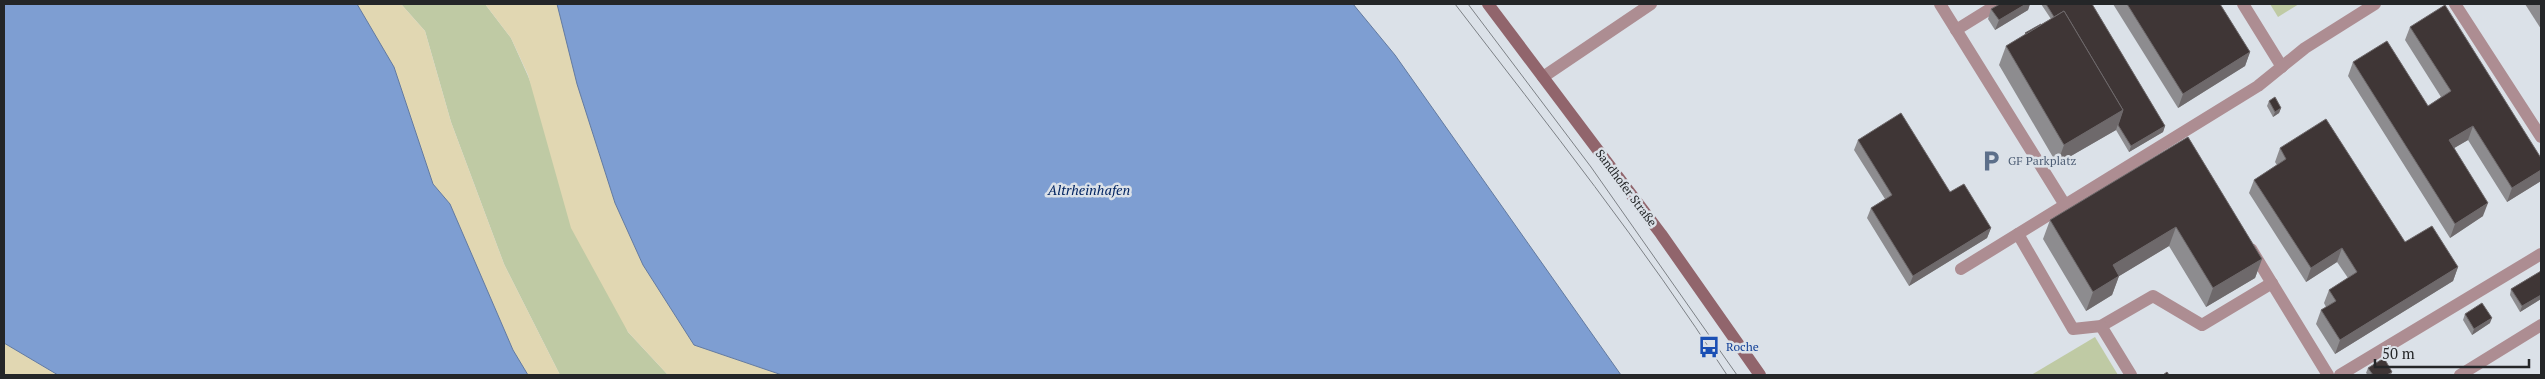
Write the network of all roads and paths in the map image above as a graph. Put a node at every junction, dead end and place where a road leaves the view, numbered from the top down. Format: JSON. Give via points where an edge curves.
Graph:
{"nodes":[{"id":1,"x":1488,"y":4,"type":"edge"},
{"id":2,"x":1652,"y":4,"type":"edge"},
{"id":3,"x":1940,"y":4,"type":"edge"},
{"id":4,"x":1998,"y":4,"type":"edge"},
{"id":5,"x":2243,"y":4,"type":"edge"},
{"id":6,"x":2375,"y":4,"type":"edge"},
{"id":7,"x":2455,"y":4,"type":"edge"},
{"id":8,"x":1956,"y":30,"type":"junction"},
{"id":9,"x":2282,"y":67,"type":"junction"},
{"id":10,"x":1543,"y":77,"type":"junction"},
{"id":11,"x":2541,"y":137,"type":"edge"},
{"id":12,"x":2065,"y":205,"type":"junction"},
{"id":13,"x":2018,"y":234,"type":"junction"},
{"id":14,"x":2247,"y":242,"type":"edge"},
{"id":15,"x":2541,"y":254,"type":"edge"},
{"id":16,"x":1961,"y":269,"type":"dead end"},
{"id":17,"x":2272,"y":283,"type":"junction"},
{"id":18,"x":2541,"y":325,"type":"edge"},
{"id":19,"x":2101,"y":326,"type":"junction"},
{"id":20,"x":1760,"y":375,"type":"edge"},
{"id":21,"x":2131,"y":375,"type":"edge"},
{"id":22,"x":2328,"y":375,"type":"edge"},
{"id":23,"x":2340,"y":375,"type":"edge"},
{"id":24,"x":2460,"y":375,"type":"edge"}],
"edges":[{"from":1,"to":10,"type":"street","name":"Sandhofer Straße"},
{"from":2,"to":10,"type":"lane"},
{"from":3,"to":8,"type":"lane"},
{"from":4,"to":8,"type":"lane"},
{"from":5,"to":9,"type":"lane"},
{"from":6,"to":9,"type":"lane","via":[[2305,48]]},
{"from":7,"to":11,"type":"lane"},
{"from":8,"to":12,"type":"lane"},
{"from":9,"to":12,"type":"lane","via":[[2184,138]]},
{"from":10,"to":20,"type":"street","name":"Sandhofer Straße","via":[[1661,234]]},
{"from":12,"to":13,"type":"lane"},
{"from":13,"to":16,"type":"lane"},
{"from":13,"to":19,"type":"lane","via":[[2073,329]]},
{"from":14,"to":17,"type":"lane"},
{"from":15,"to":23,"type":"lane"},
{"from":17,"to":19,"type":"lane","via":[[2202,325],[2153,296]]},
{"from":17,"to":22,"type":"lane"},
{"from":18,"to":24,"type":"lane"},
{"from":19,"to":21,"type":"lane"}]}
